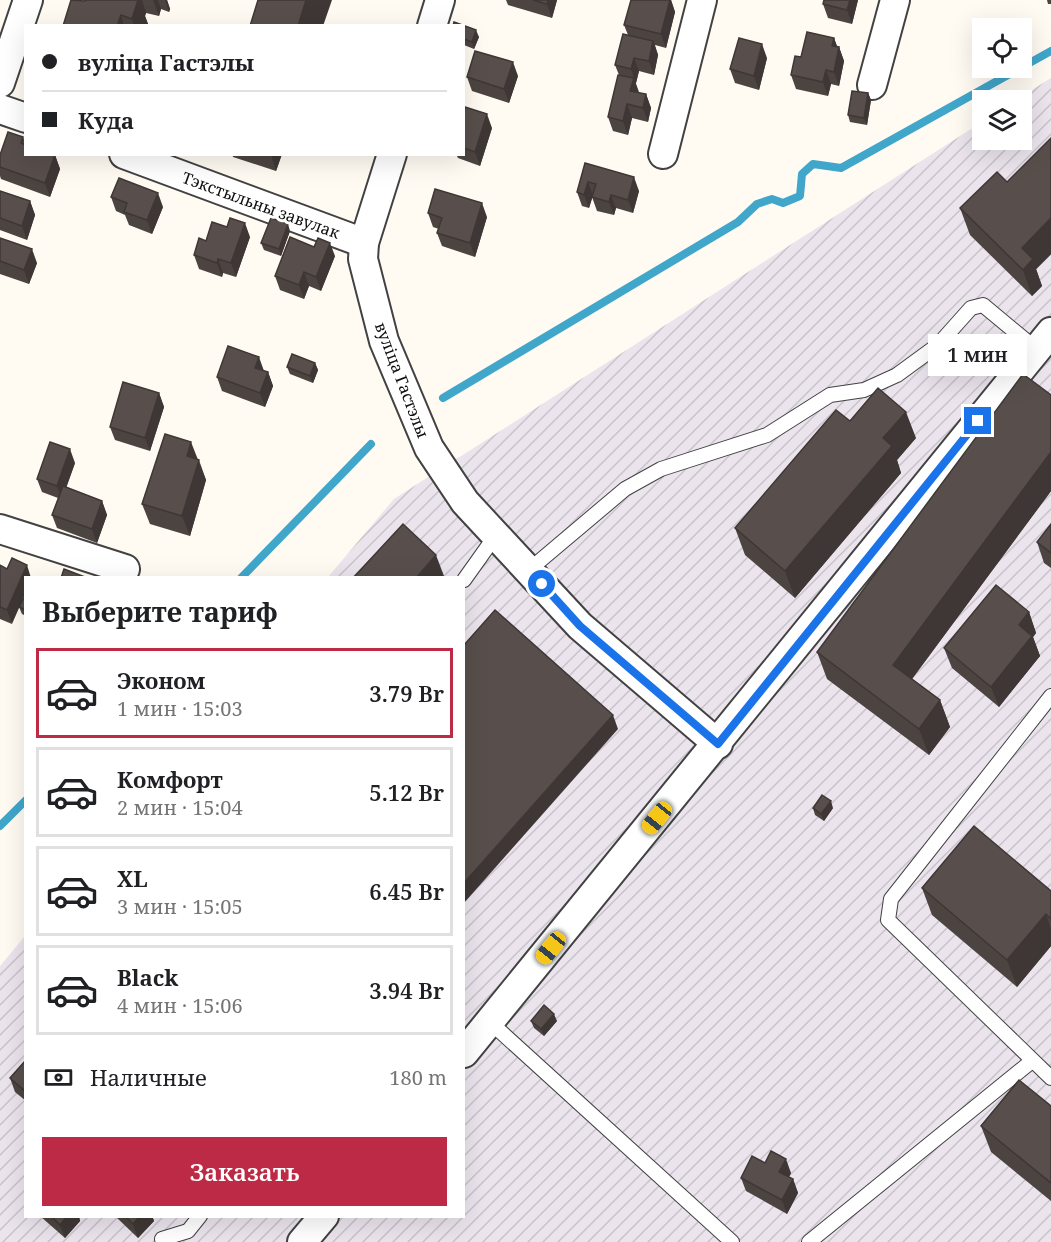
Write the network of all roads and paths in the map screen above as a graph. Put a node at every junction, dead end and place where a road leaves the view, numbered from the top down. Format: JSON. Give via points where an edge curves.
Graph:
{"nodes":[{"id":1,"x":28,"y":0,"type":"edge"},
{"id":2,"x":440,"y":0,"type":"edge"},
{"id":3,"x":702,"y":0,"type":"edge"},
{"id":4,"x":895,"y":0,"type":"edge"},
{"id":5,"x":433,"y":24,"type":"edge"},
{"id":6,"x":0,"y":83,"type":"edge"},
{"id":7,"x":872,"y":85,"type":"dead end"},
{"id":8,"x":0,"y":109,"type":"edge"},
{"id":9,"x":24,"y":117,"type":"edge"},
{"id":10,"x":663,"y":154,"type":"dead end"},
{"id":11,"x":129,"y":156,"type":"edge"},
{"id":12,"x":391,"y":156,"type":"edge"},
{"id":13,"x":364,"y":243,"type":"junction"},
{"id":14,"x":1044,"y":341,"type":"edge"},
{"id":15,"x":0,"y":529,"type":"edge"},
{"id":16,"x":496,"y":535,"type":"junction"},
{"id":17,"x":125,"y":569,"type":"dead end"},
{"id":18,"x":529,"y":570,"type":"junction"},
{"id":19,"x":465,"y":579,"type":"edge"},
{"id":20,"x":1051,"y":696,"type":"edge"},
{"id":21,"x":718,"y":744,"type":"junction"},
{"id":22,"x":490,"y":1022,"type":"junction"},
{"id":23,"x":465,"y":1052,"type":"edge"},
{"id":24,"x":1032,"y":1061,"type":"junction"},
{"id":25,"x":1051,"y":1078,"type":"edge"},
{"id":26,"x":198,"y":1218,"type":"edge"},
{"id":27,"x":322,"y":1218,"type":"edge"},
{"id":28,"x":162,"y":1239,"type":"dead end"},
{"id":29,"x":302,"y":1242,"type":"edge"},
{"id":30,"x":732,"y":1242,"type":"edge"},
{"id":31,"x":809,"y":1242,"type":"edge"}],
"edges":[{"from":1,"to":6,"type":"street"},
{"from":2,"to":5,"type":"street"},
{"from":3,"to":10,"type":"street"},
{"from":4,"to":7,"type":"street"},
{"from":8,"to":9,"type":"street"},
{"from":11,"to":13,"type":"street","name":"Тэкстыльны завулак"},
{"from":12,"to":13,"type":"street","name":"вуліца Гастэлы"},
{"from":13,"to":16,"type":"street","name":"вуліца Гастэлы","via":[[363,259],[384,341],[416,421],[465,502]]},
{"from":14,"to":18,"type":"lane","via":[[983,305],[971,308],[938,345],[897,375],[864,390],[830,395],[767,435],[661,469],[625,489]]},
{"from":14,"to":21,"type":"street"},
{"from":15,"to":17,"type":"street"},
{"from":16,"to":18,"type":"street","name":"вуліца Гастэлы"},
{"from":16,"to":19,"type":"lane"},
{"from":18,"to":21,"type":"street","name":"вуліца Гастэлы","via":[[580,626]]},
{"from":20,"to":24,"type":"lane","via":[[891,900],[888,920]]},
{"from":21,"to":22,"type":"street"},
{"from":22,"to":23,"type":"street"},
{"from":22,"to":30,"type":"lane"},
{"from":24,"to":25,"type":"lane"},
{"from":24,"to":31,"type":"lane"},
{"from":26,"to":28,"type":"lane","via":[[188,1231]]},
{"from":27,"to":29,"type":"street"}]}
